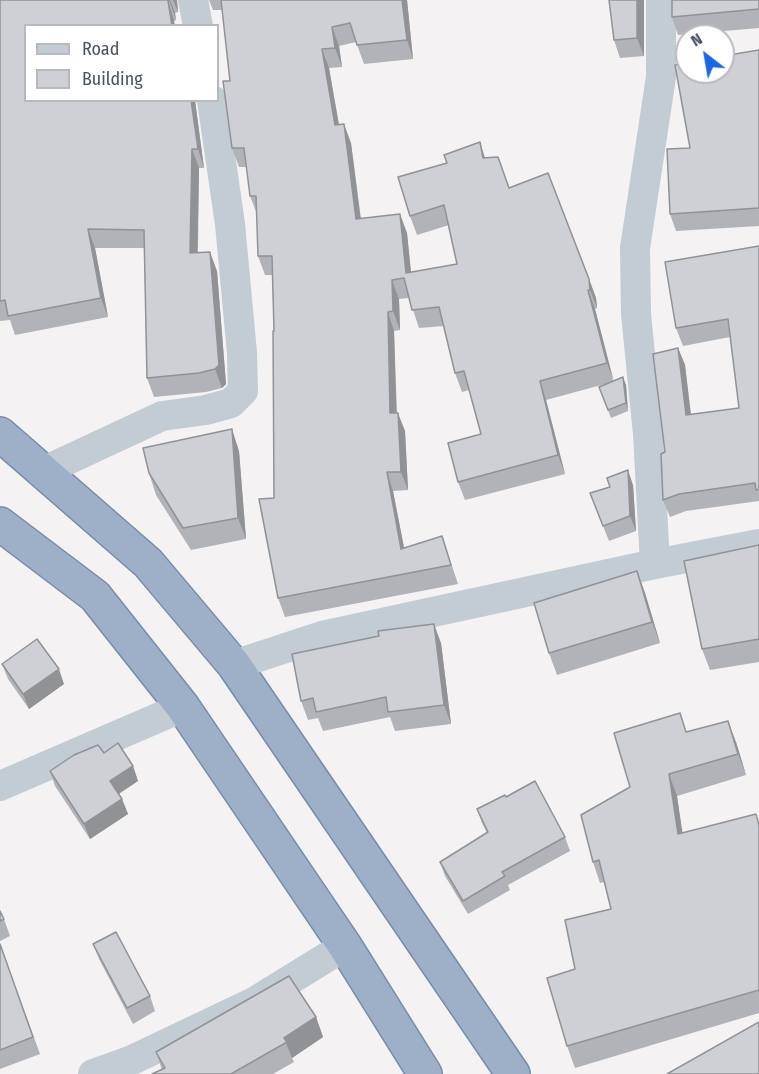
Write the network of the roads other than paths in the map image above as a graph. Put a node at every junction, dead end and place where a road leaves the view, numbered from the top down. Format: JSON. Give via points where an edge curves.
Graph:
{"nodes":[{"id":1,"x":193,"y":0,"type":"edge"},
{"id":2,"x":661,"y":0,"type":"edge"},
{"id":3,"x":198,"y":24,"type":"edge"},
{"id":4,"x":212,"y":102,"type":"edge"},
{"id":5,"x":0,"y":434,"type":"edge"},
{"id":6,"x":44,"y":471,"type":"junction"},
{"id":7,"x":0,"y":524,"type":"edge"},
{"id":8,"x":759,"y":544,"type":"edge"},
{"id":9,"x":655,"y":564,"type":"junction"},
{"id":10,"x":234,"y":665,"type":"junction"},
{"id":11,"x":183,"y":707,"type":"junction"},
{"id":12,"x":0,"y":786,"type":"edge"},
{"id":13,"x":345,"y":946,"type":"junction"},
{"id":14,"x":93,"y":1074,"type":"edge"},
{"id":15,"x":425,"y":1074,"type":"edge"},
{"id":16,"x":513,"y":1074,"type":"edge"}],
"edges":[{"from":1,"to":3,"type":"street"},
{"from":2,"to":9,"type":"street","via":[[661,77],[635,248],[636,314]]},
{"from":4,"to":6,"type":"street","via":[[230,224],[243,391],[231,403],[162,416]]},
{"from":5,"to":6,"type":"highway"},
{"from":6,"to":10,"type":"highway","via":[[148,563]]},
{"from":7,"to":11,"type":"highway","via":[[94,596]]},
{"from":8,"to":9,"type":"street"},
{"from":9,"to":10,"type":"street","via":[[322,636]]},
{"from":10,"to":16,"type":"highway"},
{"from":11,"to":12,"type":"street"},
{"from":11,"to":13,"type":"highway"},
{"from":13,"to":14,"type":"street","via":[[254,1002]]},
{"from":13,"to":15,"type":"highway"}]}
